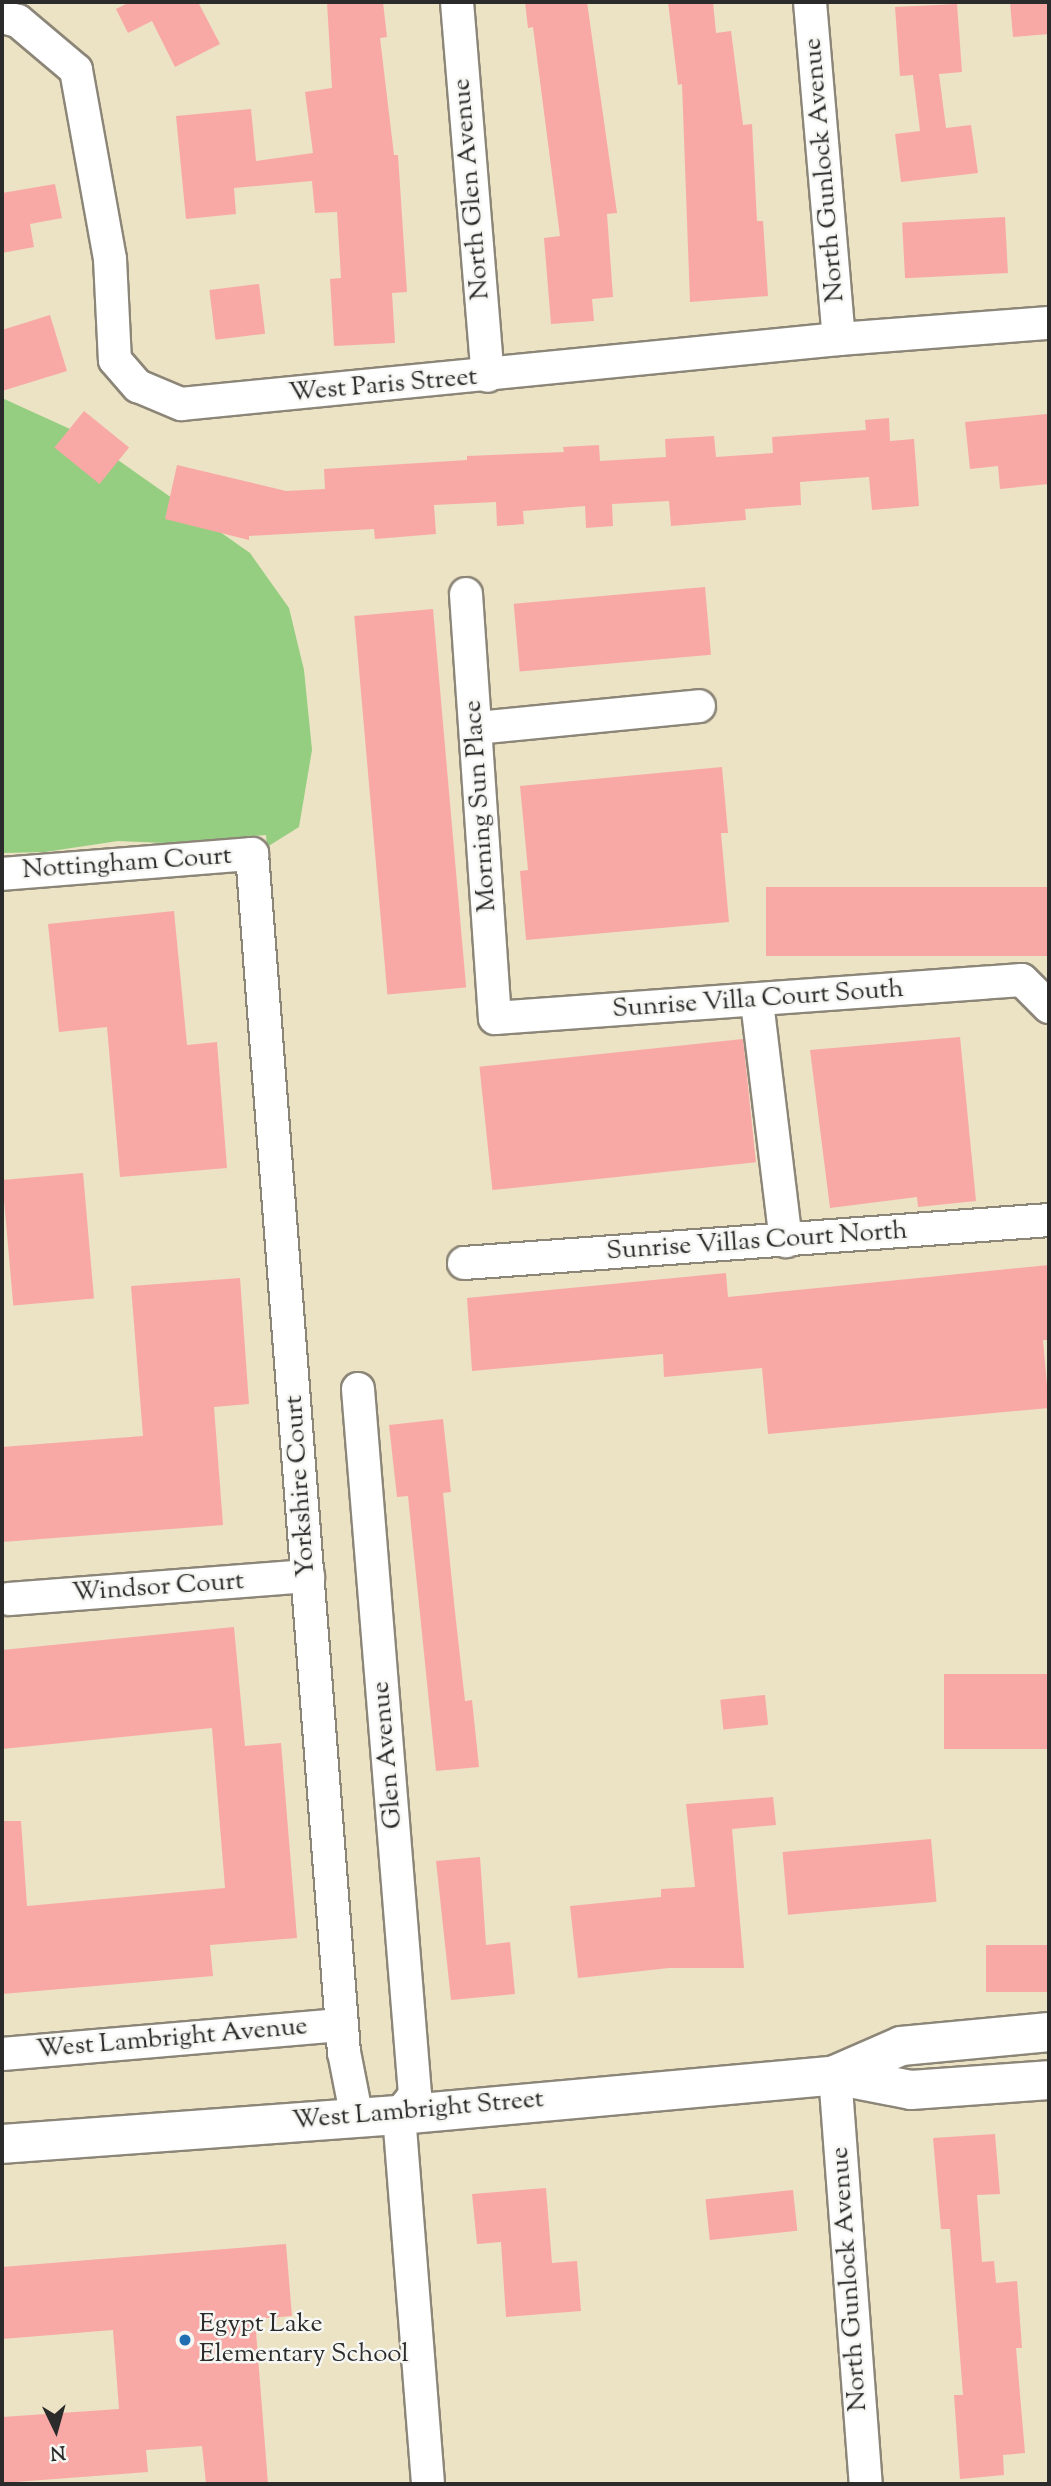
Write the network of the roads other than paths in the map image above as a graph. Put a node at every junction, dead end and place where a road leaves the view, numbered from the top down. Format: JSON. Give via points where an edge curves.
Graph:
{"nodes":[{"id":1,"x":457,"y":2,"type":"edge"},
{"id":2,"x":810,"y":2,"type":"edge"},
{"id":3,"x":2,"y":17,"type":"edge"},
{"id":4,"x":1049,"y":323,"type":"edge"},
{"id":5,"x":839,"y":339,"type":"junction"},
{"id":6,"x":488,"y":376,"type":"junction"},
{"id":7,"x":466,"y":594,"type":"dead end"},
{"id":8,"x":699,"y":706,"type":"dead end"},
{"id":9,"x":476,"y":729,"type":"junction"},
{"id":10,"x":252,"y":854,"type":"joint"},
{"id":11,"x":2,"y":874,"type":"edge"},
{"id":12,"x":757,"y":1002,"type":"junction"},
{"id":13,"x":1049,"y":1007,"type":"edge"},
{"id":14,"x":495,"y":1018,"type":"joint"},
{"id":15,"x":1049,"y":1220,"type":"edge"},
{"id":16,"x":786,"y":1241,"type":"junction"},
{"id":17,"x":464,"y":1263,"type":"dead end"},
{"id":18,"x":358,"y":1389,"type":"dead end"},
{"id":19,"x":308,"y":1576,"type":"junction"},
{"id":20,"x":9,"y":1599,"type":"dead end"},
{"id":21,"x":342,"y":2025,"type":"junction"},
{"id":22,"x":1049,"y":2032,"type":"edge"},
{"id":23,"x":2,"y":2054,"type":"edge"},
{"id":24,"x":835,"y":2075,"type":"junction"},
{"id":25,"x":1049,"y":2080,"type":"edge"},
{"id":26,"x":399,"y":2115,"type":"junction"},
{"id":27,"x":357,"y":2118,"type":"junction"},
{"id":28,"x":2,"y":2144,"type":"edge"},
{"id":29,"x":428,"y":2484,"type":"edge"},
{"id":30,"x":866,"y":2484,"type":"edge"}],
"edges":[{"from":1,"to":6,"type":"street","name":"North Glen Avenue"},
{"from":2,"to":5,"type":"street","name":"North Gunlock Avenue"},
{"from":3,"to":6,"type":"street","name":"West Paris Street","via":[[18,21],[76,70],[110,259],[115,360],[138,386],[181,404]]},
{"from":4,"to":5,"type":"street","name":"West Paris Street"},
{"from":5,"to":6,"type":"street","name":"West Paris Street"},
{"from":7,"to":9,"type":"street","name":"Morning Sun Place"},
{"from":8,"to":9,"type":"street"},
{"from":9,"to":14,"type":"street","name":"Morning Sun Place"},
{"from":10,"to":11,"type":"street","name":"Nottingham Court"},
{"from":10,"to":19,"type":"street","name":"Yorkshire Court"},
{"from":12,"to":13,"type":"street","name":"Sunrise Villa Court South","via":[[1022,979]]},
{"from":12,"to":14,"type":"street","name":"Sunrise Villa Court South"},
{"from":12,"to":16,"type":"street"},
{"from":15,"to":16,"type":"street","name":"Sunrise Villas Court North"},
{"from":16,"to":17,"type":"street","name":"Sunrise Villas Court North"},
{"from":18,"to":26,"type":"street","name":"Glen Avenue","via":[[415,2095]]},
{"from":19,"to":20,"type":"street","name":"Windsor Court"},
{"from":19,"to":21,"type":"street","name":"Yorkshire Court"},
{"from":21,"to":23,"type":"street","name":"West Lambright Avenue"},
{"from":21,"to":27,"type":"street","name":"Yorkshire Court"},
{"from":22,"to":24,"type":"main road","name":"West Lambright Street","via":[[901,2046]]},
{"from":24,"to":25,"type":"main road","name":"West Lambright Street","via":[[911,2090]]},
{"from":24,"to":26,"type":"main road","name":"West Lambright Street"},
{"from":24,"to":30,"type":"street","name":"North Gunlock Avenue"},
{"from":26,"to":27,"type":"main road","name":"West Lambright Street"},
{"from":26,"to":29,"type":"street"},
{"from":27,"to":28,"type":"main road","name":"West Lambright Street"}]}
